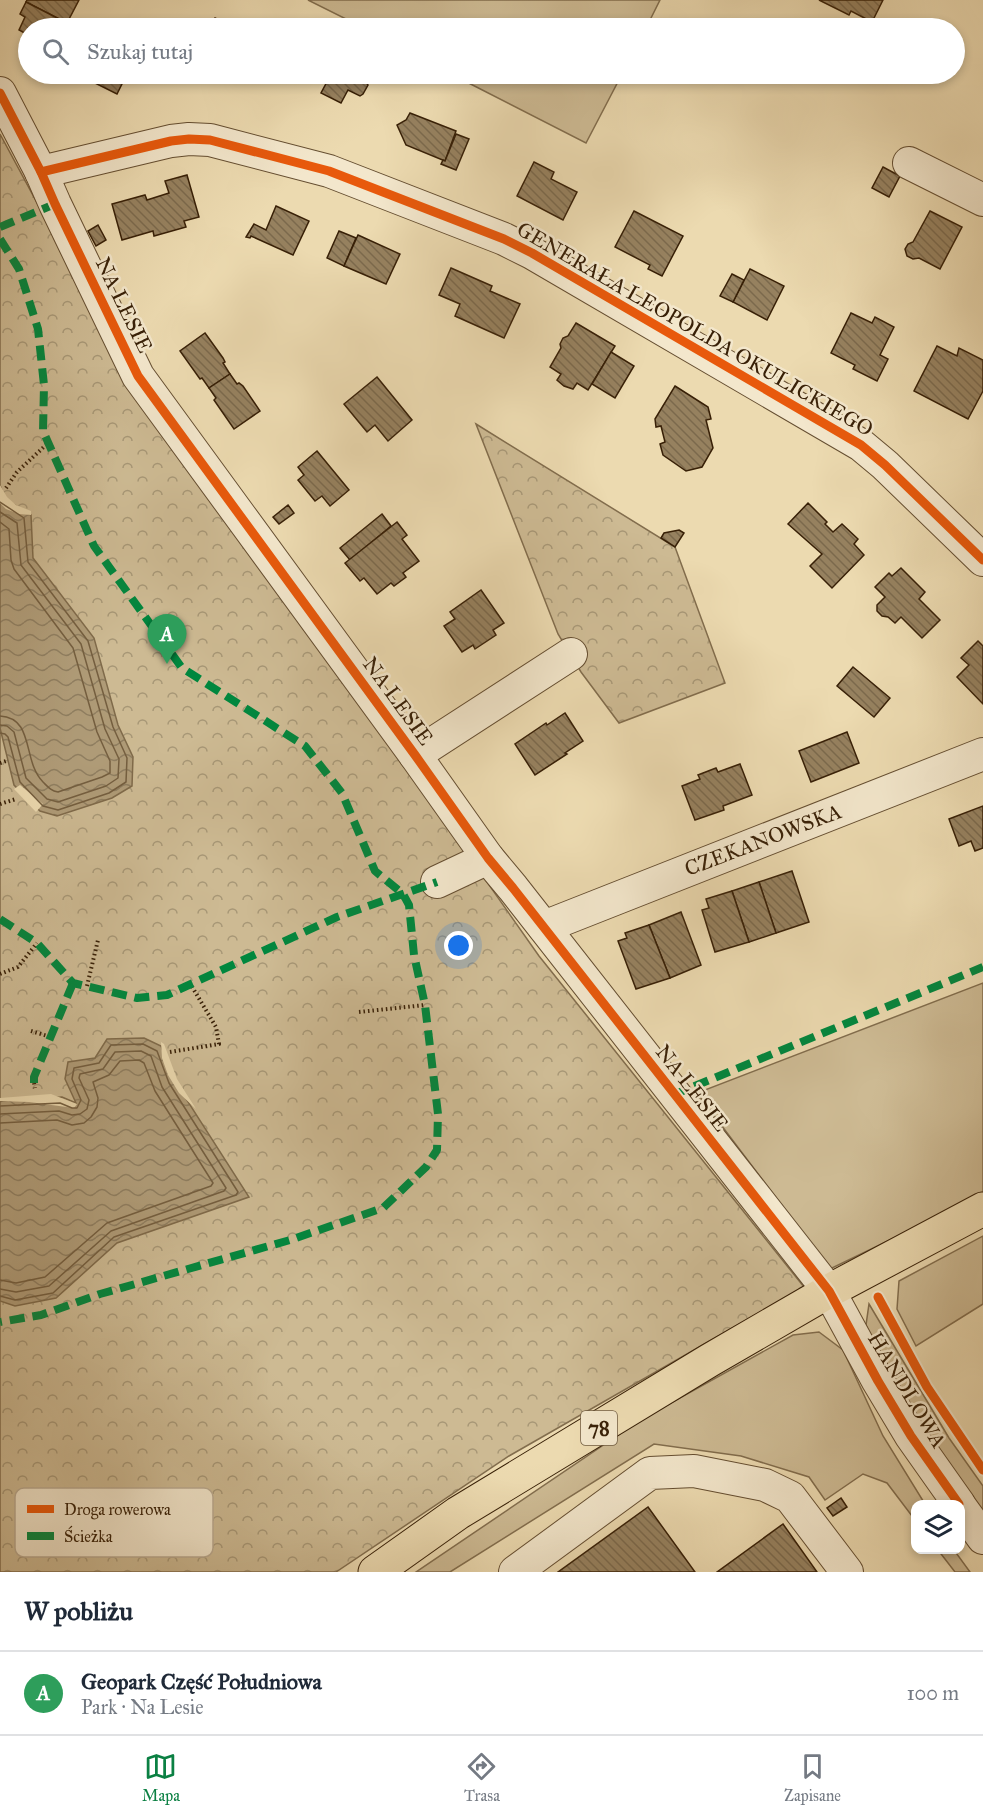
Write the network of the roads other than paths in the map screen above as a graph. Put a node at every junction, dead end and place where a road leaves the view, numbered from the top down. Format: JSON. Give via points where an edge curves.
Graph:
{"nodes":[{"id":1,"x":0,"y":93,"type":"edge"},
{"id":2,"x":909,"y":163,"type":"dead end"},
{"id":3,"x":41,"y":172,"type":"junction"},
{"id":4,"x":983,"y":200,"type":"edge"},
{"id":5,"x":983,"y":560,"type":"edge"},
{"id":6,"x":571,"y":654,"type":"dead end"},
{"id":7,"x":983,"y":754,"type":"edge"},
{"id":8,"x":415,"y":755,"type":"junction"},
{"id":9,"x":488,"y":858,"type":"junction"},
{"id":10,"x":437,"y":882,"type":"dead end"},
{"id":11,"x":544,"y":927,"type":"junction"},
{"id":12,"x":983,"y":1209,"type":"edge"},
{"id":13,"x":829,"y":1291,"type":"junction"},
{"id":14,"x":956,"y":1500,"type":"edge"},
{"id":15,"x":965,"y":1512,"type":"edge"},
{"id":16,"x":983,"y":1538,"type":"edge"},
{"id":17,"x":375,"y":1572,"type":"edge"},
{"id":18,"x":515,"y":1572,"type":"edge"},
{"id":19,"x":847,"y":1572,"type":"edge"}],
"edges":[{"from":1,"to":3,"type":"street","name":"NA LESIE"},
{"from":2,"to":4,"type":"street"},
{"from":3,"to":5,"type":"street","name":"GENERAŁA LEOPOLDA OKULICKIEGO","via":[[171,141],[210,140],[329,171],[504,239],[861,444]]},
{"from":3,"to":8,"type":"street","name":"NA LESIE","via":[[138,376]]},
{"from":6,"to":8,"type":"street","name":"NA LESIE"},
{"from":7,"to":11,"type":"street","name":"CZEKANOWSKA"},
{"from":8,"to":9,"type":"street","name":"NA LESIE"},
{"from":9,"to":10,"type":"street"},
{"from":9,"to":11,"type":"street","name":"NA LESIE"},
{"from":11,"to":13,"type":"street","name":"NA LESIE"},
{"from":12,"to":13,"type":"main road","number":"78"},
{"from":13,"to":14,"type":"street","name":"HANDLOWA","via":[[911,1436]]},
{"from":13,"to":17,"type":"main road","number":"78","via":[[458,1513]]},
{"from":15,"to":16,"type":"street","name":"HANDLOWA"},
{"from":18,"to":19,"type":"street","via":[[650,1473],[694,1471],[765,1485],[790,1497]]}]}
